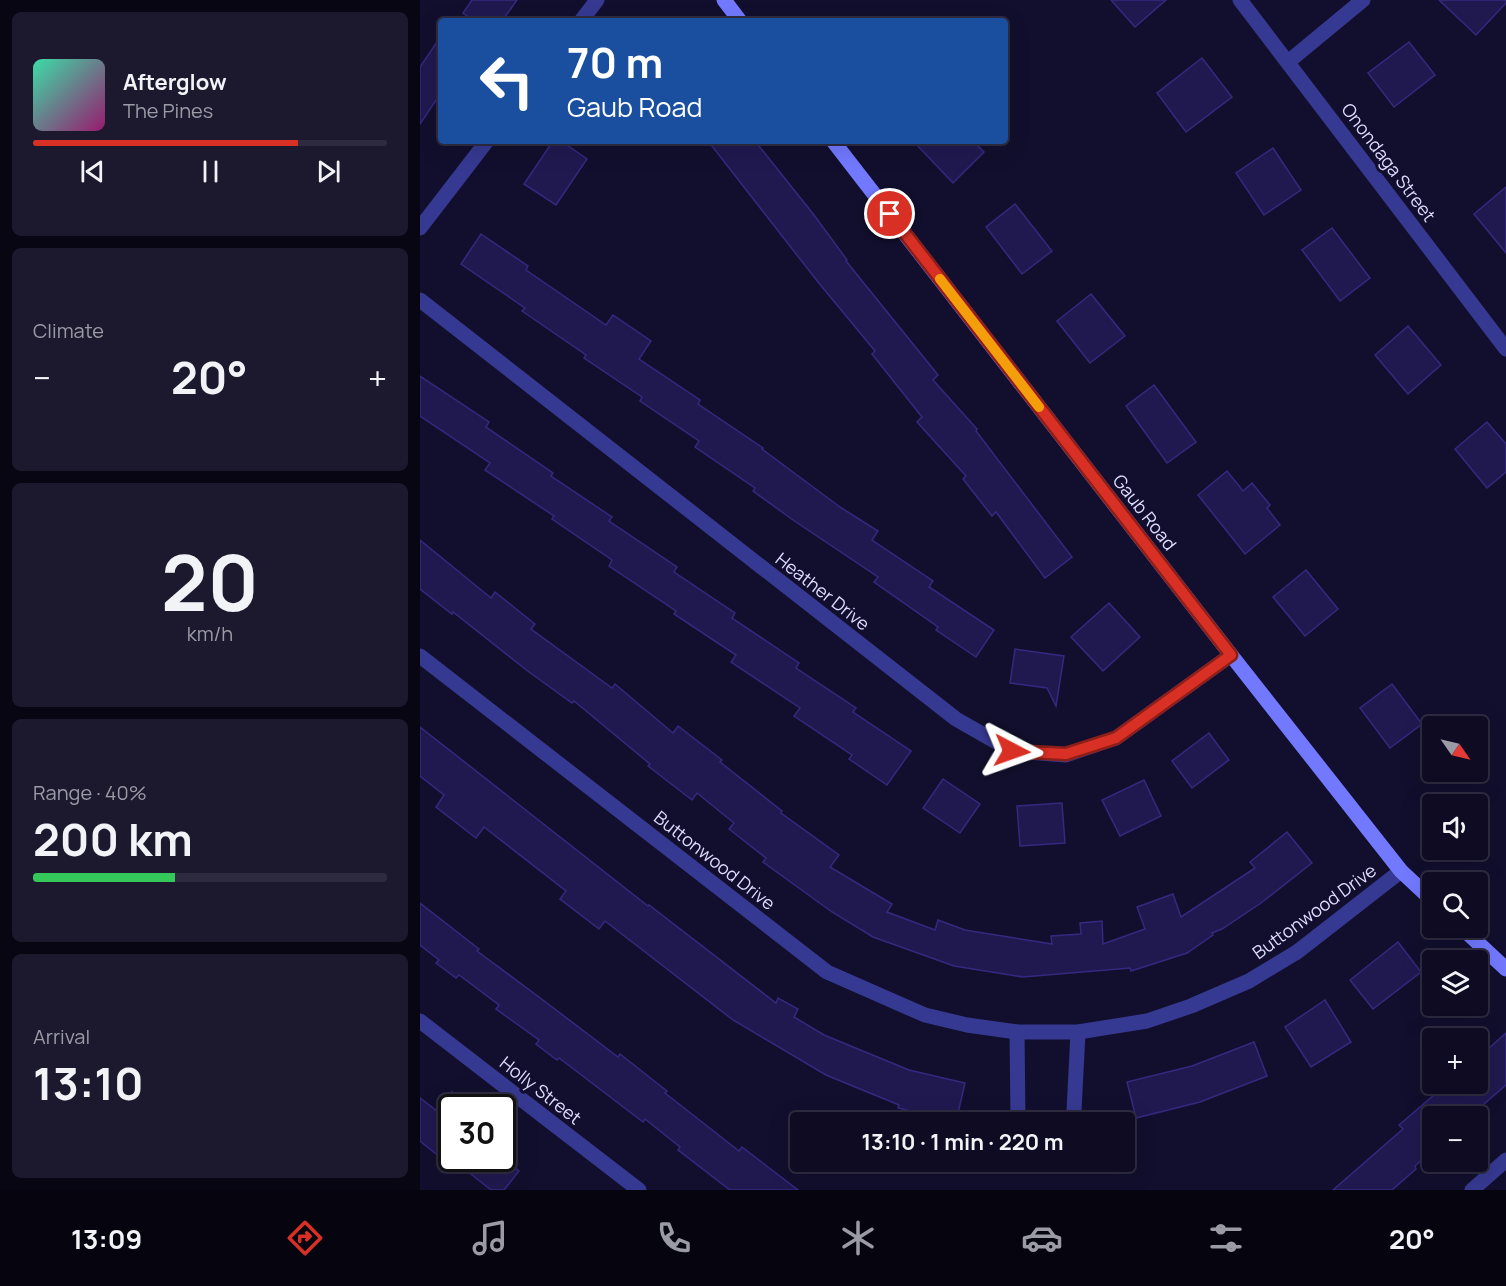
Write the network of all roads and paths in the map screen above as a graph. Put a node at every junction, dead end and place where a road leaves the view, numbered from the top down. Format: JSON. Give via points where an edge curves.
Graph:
{"nodes":[{"id":1,"x":597,"y":0,"type":"edge"},
{"id":2,"x":724,"y":0,"type":"edge"},
{"id":3,"x":1240,"y":0,"type":"edge"},
{"id":4,"x":1363,"y":0,"type":"edge"},
{"id":5,"x":583,"y":18,"type":"edge"},
{"id":6,"x":738,"y":18,"type":"edge"},
{"id":7,"x":1288,"y":62,"type":"junction"},
{"id":8,"x":485,"y":144,"type":"edge"},
{"id":9,"x":835,"y":144,"type":"edge"},
{"id":10,"x":420,"y":228,"type":"edge"},
{"id":11,"x":420,"y":300,"type":"edge"},
{"id":12,"x":1506,"y":349,"type":"edge"},
{"id":13,"x":1231,"y":655,"type":"junction"},
{"id":14,"x":420,"y":656,"type":"edge"},
{"id":15,"x":1401,"y":871,"type":"junction"},
{"id":16,"x":1422,"y":891,"type":"edge"},
{"id":17,"x":1473,"y":938,"type":"edge"},
{"id":18,"x":1506,"y":969,"type":"edge"},
{"id":19,"x":420,"y":1021,"type":"edge"},
{"id":20,"x":1017,"y":1032,"type":"junction"},
{"id":21,"x":1078,"y":1032,"type":"junction"},
{"id":22,"x":1018,"y":1112,"type":"edge"},
{"id":23,"x":1074,"y":1112,"type":"edge"},
{"id":24,"x":1506,"y":1160,"type":"edge"},
{"id":25,"x":639,"y":1190,"type":"edge"},
{"id":26,"x":1472,"y":1190,"type":"edge"}],
"edges":[{"from":1,"to":5,"type":"street"},
{"from":2,"to":6,"type":"street"},
{"from":3,"to":7,"type":"street","name":"Onondaga Street"},
{"from":4,"to":7,"type":"street"},
{"from":7,"to":12,"type":"street","name":"Onondaga Street"},
{"from":8,"to":10,"type":"street"},
{"from":9,"to":13,"type":"street","name":"Gaub Road"},
{"from":11,"to":13,"type":"street","name":"Heather Drive","via":[[956,719],[1012,751],[1066,754],[1116,738]]},
{"from":13,"to":15,"type":"street","name":"Gaub Road"},
{"from":14,"to":20,"type":"street","name":"Buttonwood Drive","via":[[827,972],[925,1015]]},
{"from":15,"to":16,"type":"street","name":"Gaub Road"},
{"from":15,"to":21,"type":"street","name":"Buttonwood Drive","via":[[1297,952],[1249,981],[1146,1021]]},
{"from":17,"to":18,"type":"street"},
{"from":19,"to":25,"type":"street","name":"Holly Street"},
{"from":20,"to":21,"type":"street","name":"Buttonwood Drive"},
{"from":20,"to":22,"type":"street"},
{"from":21,"to":23,"type":"street"},
{"from":24,"to":26,"type":"street"}]}
